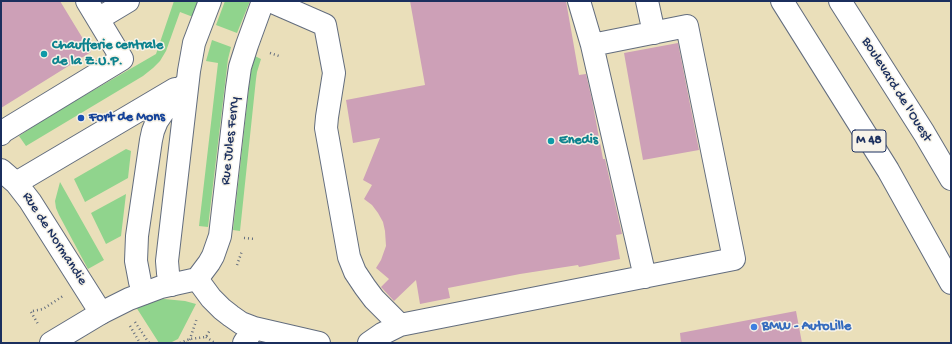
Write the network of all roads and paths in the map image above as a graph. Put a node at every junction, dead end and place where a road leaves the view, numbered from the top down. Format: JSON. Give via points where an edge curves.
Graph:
{"nodes":[{"id":1,"x":87,"y":1,"type":"edge"},
{"id":2,"x":128,"y":1,"type":"edge"},
{"id":3,"x":210,"y":1,"type":"edge"},
{"id":4,"x":263,"y":1,"type":"edge"},
{"id":5,"x":270,"y":1,"type":"edge"},
{"id":6,"x":579,"y":1,"type":"edge"},
{"id":7,"x":648,"y":1,"type":"edge"},
{"id":8,"x":782,"y":1,"type":"edge"},
{"id":9,"x":839,"y":1,"type":"edge"},
{"id":10,"x":98,"y":19,"type":"junction"},
{"id":11,"x":654,"y":33,"type":"junction"},
{"id":12,"x":592,"y":45,"type":"junction"},
{"id":13,"x":187,"y":82,"type":"junction"},
{"id":14,"x":1,"y":134,"type":"edge"},
{"id":15,"x":8,"y":176,"type":"edge"},
{"id":16,"x":951,"y":179,"type":"edge"},
{"id":17,"x":645,"y":277,"type":"junction"},
{"id":18,"x":197,"y":279,"type":"junction"},
{"id":19,"x":951,"y":283,"type":"edge"},
{"id":20,"x":171,"y":285,"type":"junction"},
{"id":21,"x":144,"y":293,"type":"junction"},
{"id":22,"x":102,"y":313,"type":"junction"},
{"id":23,"x":133,"y":318,"type":"dead end"},
{"id":24,"x":400,"y":325,"type":"junction"},
{"id":25,"x":249,"y":336,"type":"edge"},
{"id":26,"x":206,"y":337,"type":"dead end"},
{"id":27,"x":51,"y":343,"type":"edge"},
{"id":28,"x":149,"y":343,"type":"edge"},
{"id":29,"x":180,"y":343,"type":"edge"},
{"id":30,"x":187,"y":343,"type":"edge"},
{"id":31,"x":215,"y":343,"type":"edge"},
{"id":32,"x":320,"y":343,"type":"edge"},
{"id":33,"x":369,"y":343,"type":"edge"}],
"edges":[{"from":1,"to":10,"type":"main road"},
{"from":2,"to":10,"type":"main road"},
{"from":3,"to":13,"type":"main road","via":[[194,43]]},
{"from":4,"to":18,"type":"main road","name":"Rue Jules Ferry","via":[[240,67],[220,236],[213,256]]},
{"from":5,"to":24,"type":"main road","via":[[325,24],[334,73],[326,128],[349,258],[355,272],[374,299]]},
{"from":6,"to":12,"type":"main road"},
{"from":7,"to":11,"type":"main road"},
{"from":8,"to":19,"type":"main road","number":"M 48","via":[[888,170]]},
{"from":9,"to":16,"type":"main road","name":"Boulevard de l'Ouest"},
{"from":10,"to":14,"type":"main road","via":[[122,59]]},
{"from":11,"to":12,"type":"main road"},
{"from":11,"to":17,"type":"main road","via":[[687,26],[734,260]]},
{"from":12,"to":17,"type":"main road"},
{"from":13,"to":15,"type":"main road"},
{"from":13,"to":20,"type":"main road","via":[[167,261]]},
{"from":13,"to":21,"type":"main road","via":[[157,121],[151,140],[137,236],[136,261]]},
{"from":15,"to":22,"type":"main road","name":"Rue de Normandie","via":[[30,201]]},
{"from":17,"to":24,"type":"main road"},
{"from":18,"to":20,"type":"main road"},
{"from":18,"to":25,"type":"main road","via":[[211,298],[241,323]]},
{"from":20,"to":21,"type":"main road"},
{"from":21,"to":22,"type":"main road"},
{"from":22,"to":27,"type":"main road"},
{"from":23,"to":28,"type":"path"},
{"from":24,"to":33,"type":"main road"},
{"from":25,"to":32,"type":"main road"},
{"from":26,"to":31,"type":"path"},
{"from":29,"to":30,"type":"path","via":[[190,339]]}]}
